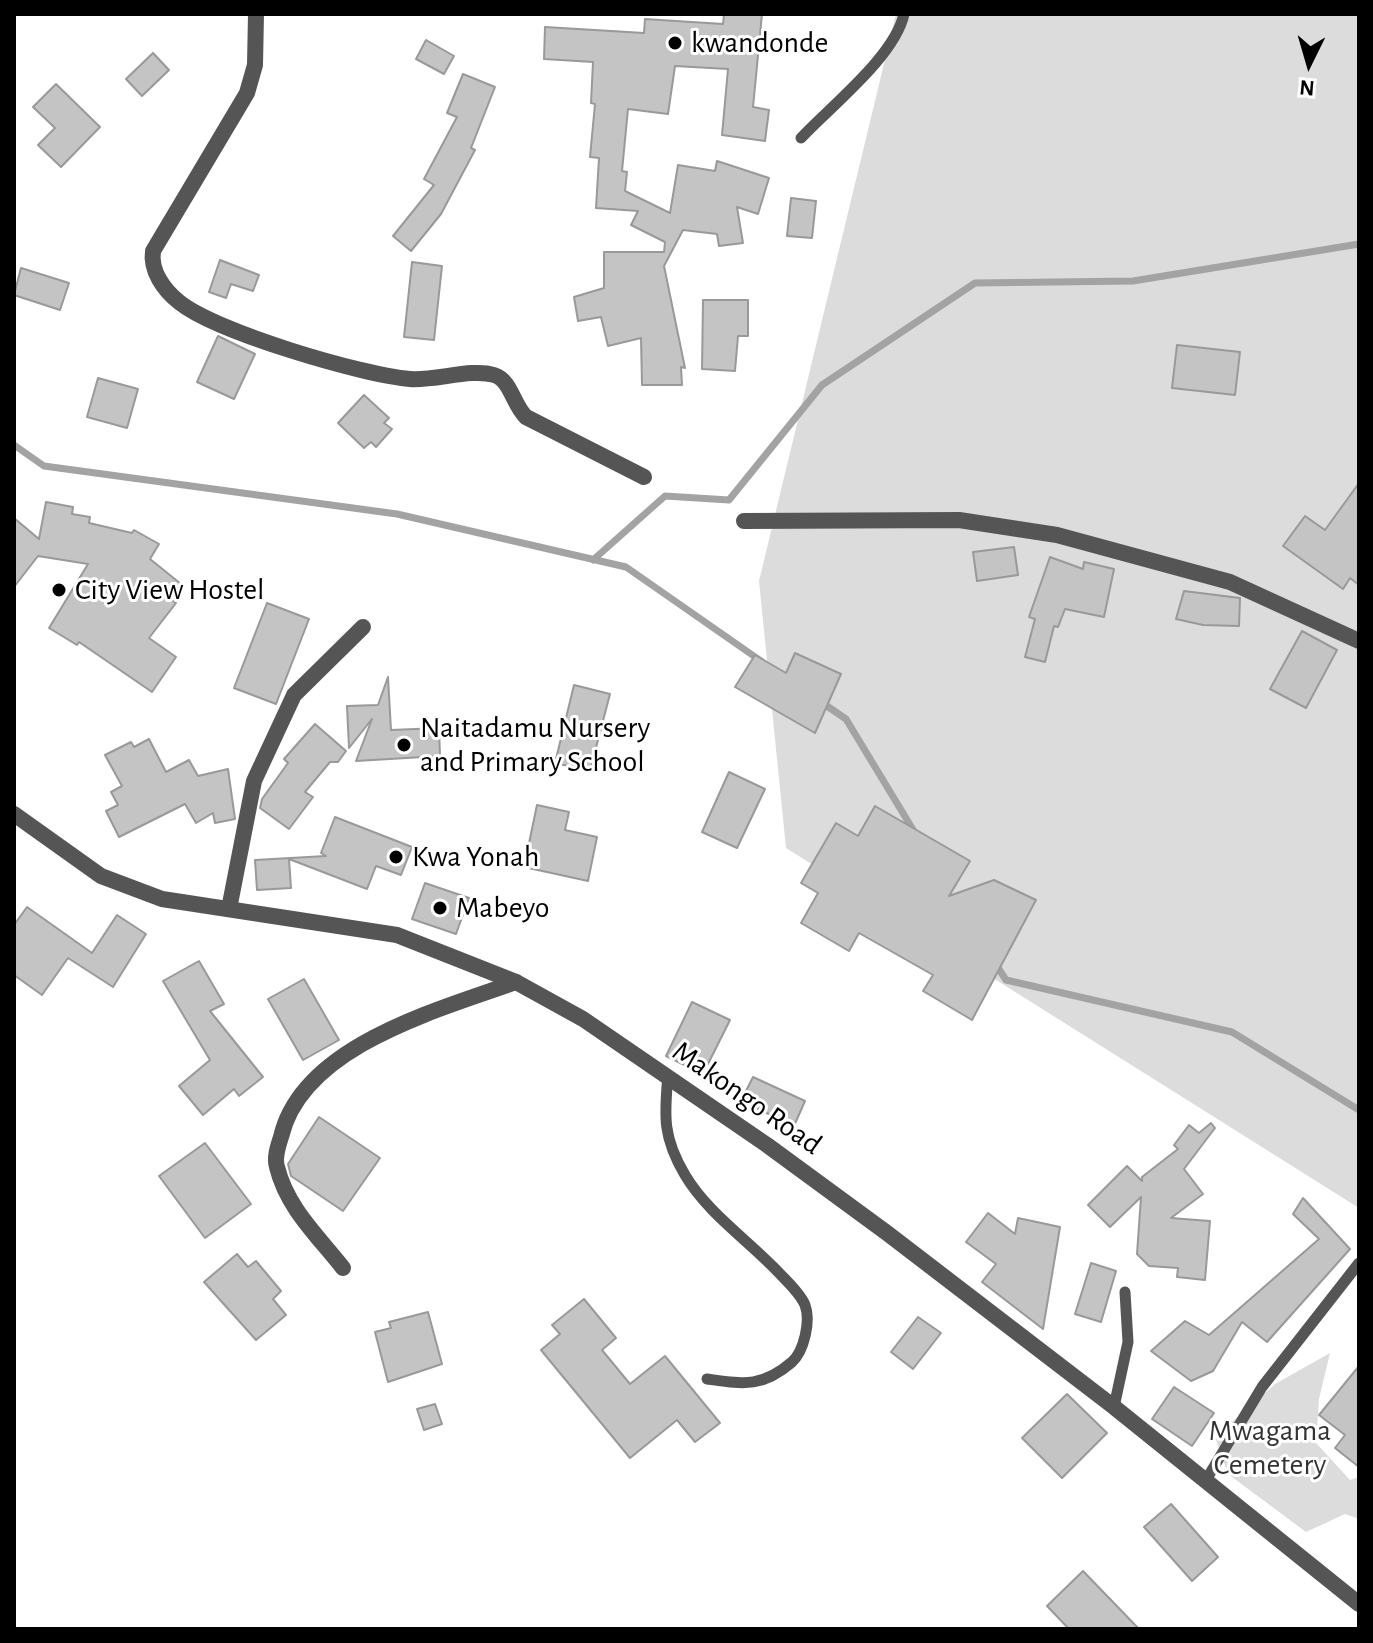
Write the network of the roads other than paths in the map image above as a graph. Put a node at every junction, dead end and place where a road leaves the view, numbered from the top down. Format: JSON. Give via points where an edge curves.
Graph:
{"nodes":[{"id":1,"x":256,"y":14,"type":"edge"},
{"id":2,"x":904,"y":14,"type":"edge"},
{"id":3,"x":801,"y":138,"type":"dead end"},
{"id":4,"x":644,"y":477,"type":"dead end"},
{"id":5,"x":744,"y":521,"type":"dead end"},
{"id":6,"x":363,"y":627,"type":"dead end"},
{"id":7,"x":1359,"y":641,"type":"edge"},
{"id":8,"x":14,"y":814,"type":"edge"},
{"id":9,"x":229,"y":909,"type":"junction"},
{"id":10,"x":516,"y":982,"type":"junction"},
{"id":11,"x":668,"y":1075,"type":"junction"},
{"id":12,"x":1359,"y":1263,"type":"edge"},
{"id":13,"x":343,"y":1268,"type":"dead end"},
{"id":14,"x":1125,"y":1292,"type":"dead end"},
{"id":15,"x":707,"y":1379,"type":"dead end"},
{"id":16,"x":1114,"y":1407,"type":"junction"},
{"id":17,"x":1206,"y":1480,"type":"junction"},
{"id":18,"x":1359,"y":1604,"type":"edge"}],
"edges":[{"from":1,"to":4,"type":"street","via":[[255,65],[247,93],[153,251],[151,263],[165,289],[214,321],[371,372],[409,379],[499,376],[526,417]]},
{"from":2,"to":3,"type":"lane","via":[[878,60]]},
{"from":5,"to":7,"type":"street","via":[[959,520],[1057,535],[1230,582]]},
{"from":6,"to":9,"type":"street","via":[[294,695],[254,781]]},
{"from":8,"to":9,"type":"street","name":"Makongo Road","via":[[101,876],[162,899]]},
{"from":9,"to":10,"type":"street","name":"Makongo Road","via":[[397,935]]},
{"from":10,"to":11,"type":"street","name":"Makongo Road"},
{"from":10,"to":13,"type":"street","via":[[409,1022],[343,1056],[318,1073],[285,1119],[275,1162],[282,1185],[295,1211]]},
{"from":11,"to":15,"type":"lane","via":[[664,1125],[686,1178],[805,1304],[803,1342],[796,1359],[752,1385]]},
{"from":11,"to":16,"type":"street","name":"Makongo Road","via":[[887,1233]]},
{"from":12,"to":17,"type":"lane","via":[[1262,1387]]},
{"from":14,"to":16,"type":"lane","via":[[1128,1342]]},
{"from":16,"to":17,"type":"street","name":"Makongo Road"},
{"from":17,"to":18,"type":"street","name":"Makongo Road"}]}
